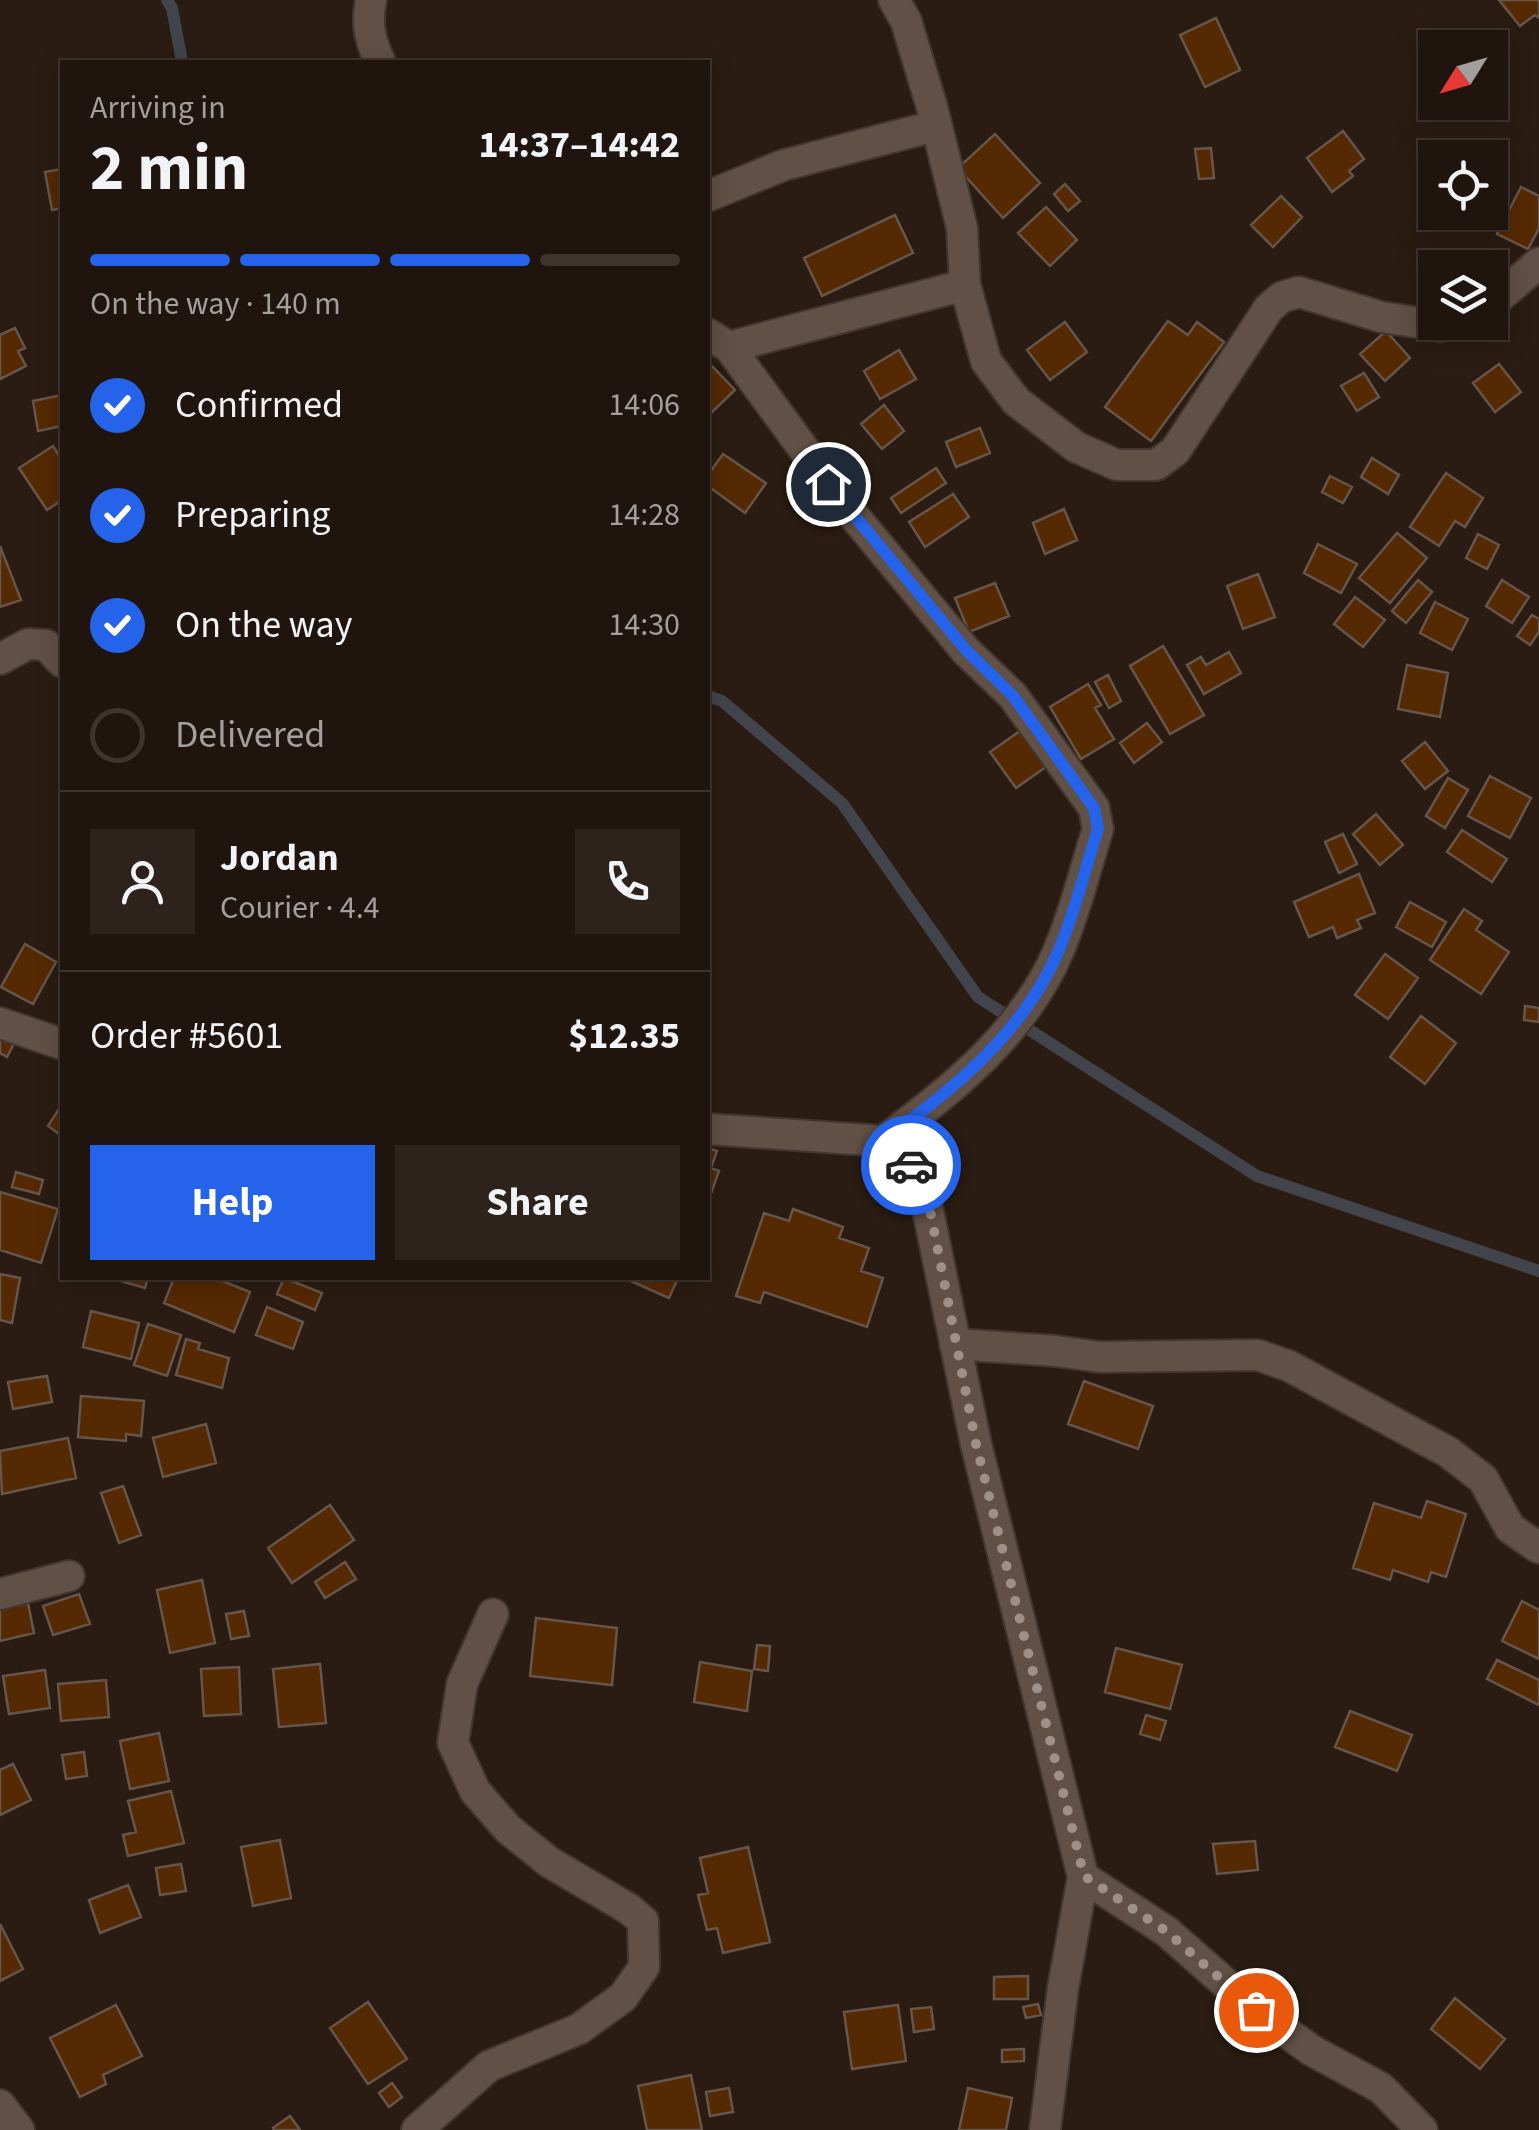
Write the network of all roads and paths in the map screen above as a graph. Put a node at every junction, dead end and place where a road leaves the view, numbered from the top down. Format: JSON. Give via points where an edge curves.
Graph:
{"nodes":[{"id":1,"x":371,"y":0,"type":"edge"},
{"id":2,"x":894,"y":0,"type":"edge"},
{"id":3,"x":379,"y":60,"type":"edge"},
{"id":4,"x":935,"y":126,"type":"junction"},
{"id":5,"x":710,"y":195,"type":"edge"},
{"id":6,"x":1539,"y":263,"type":"edge"},
{"id":7,"x":966,"y":285,"type":"junction"},
{"id":8,"x":1508,"y":290,"type":"edge"},
{"id":9,"x":1418,"y":323,"type":"edge"},
{"id":10,"x":718,"y":340,"type":"edge"},
{"id":11,"x":0,"y":658,"type":"edge"},
{"id":12,"x":60,"y":660,"type":"edge"},
{"id":13,"x":0,"y":1023,"type":"edge"},
{"id":14,"x":60,"y":1043,"type":"edge"},
{"id":15,"x":710,"y":1130,"type":"edge"},
{"id":16,"x":883,"y":1140,"type":"junction"},
{"id":17,"x":955,"y":1344,"type":"junction"},
{"id":18,"x":1539,"y":1548,"type":"edge"},
{"id":19,"x":68,"y":1576,"type":"dead end"},
{"id":20,"x":0,"y":1594,"type":"edge"},
{"id":21,"x":493,"y":1614,"type":"dead end"},
{"id":22,"x":1084,"y":1876,"type":"junction"},
{"id":23,"x":0,"y":2105,"type":"edge"},
{"id":24,"x":18,"y":2130,"type":"edge"},
{"id":25,"x":417,"y":2130,"type":"edge"},
{"id":26,"x":1045,"y":2130,"type":"edge"},
{"id":27,"x":1422,"y":2130,"type":"edge"}],
"edges":[{"from":1,"to":3,"type":"street","via":[[367,20]]},
{"from":2,"to":4,"type":"street"},
{"from":4,"to":5,"type":"street","via":[[784,165]]},
{"from":4,"to":7,"type":"street","via":[[962,228]]},
{"from":6,"to":8,"type":"street"},
{"from":7,"to":9,"type":"street","via":[[986,362],[1016,400],[1076,447],[1116,465],[1156,465],[1176,451],[1282,297],[1299,292]]},
{"from":7,"to":10,"type":"street"},
{"from":10,"to":16,"type":"street","via":[[844,504],[1013,696],[1098,819],[1058,952],[1031,1002],[996,1047]]},
{"from":11,"to":12,"type":"street","via":[[28,644],[46,645]]},
{"from":13,"to":14,"type":"street"},
{"from":15,"to":16,"type":"street"},
{"from":16,"to":17,"type":"street","via":[[921,1178]]},
{"from":17,"to":18,"type":"street","via":[[1098,1357],[1258,1355],[1448,1452],[1483,1479],[1510,1528]]},
{"from":17,"to":22,"type":"street"},
{"from":19,"to":20,"type":"street"},
{"from":21,"to":25,"type":"street","via":[[462,1684],[453,1743],[475,1791],[508,1829],[643,1921],[644,1967],[623,1997],[580,2029],[489,2066]]},
{"from":22,"to":26,"type":"street"},
{"from":22,"to":27,"type":"street","via":[[1166,1931],[1312,2050],[1381,2088]]},
{"from":23,"to":24,"type":"street"}]}
